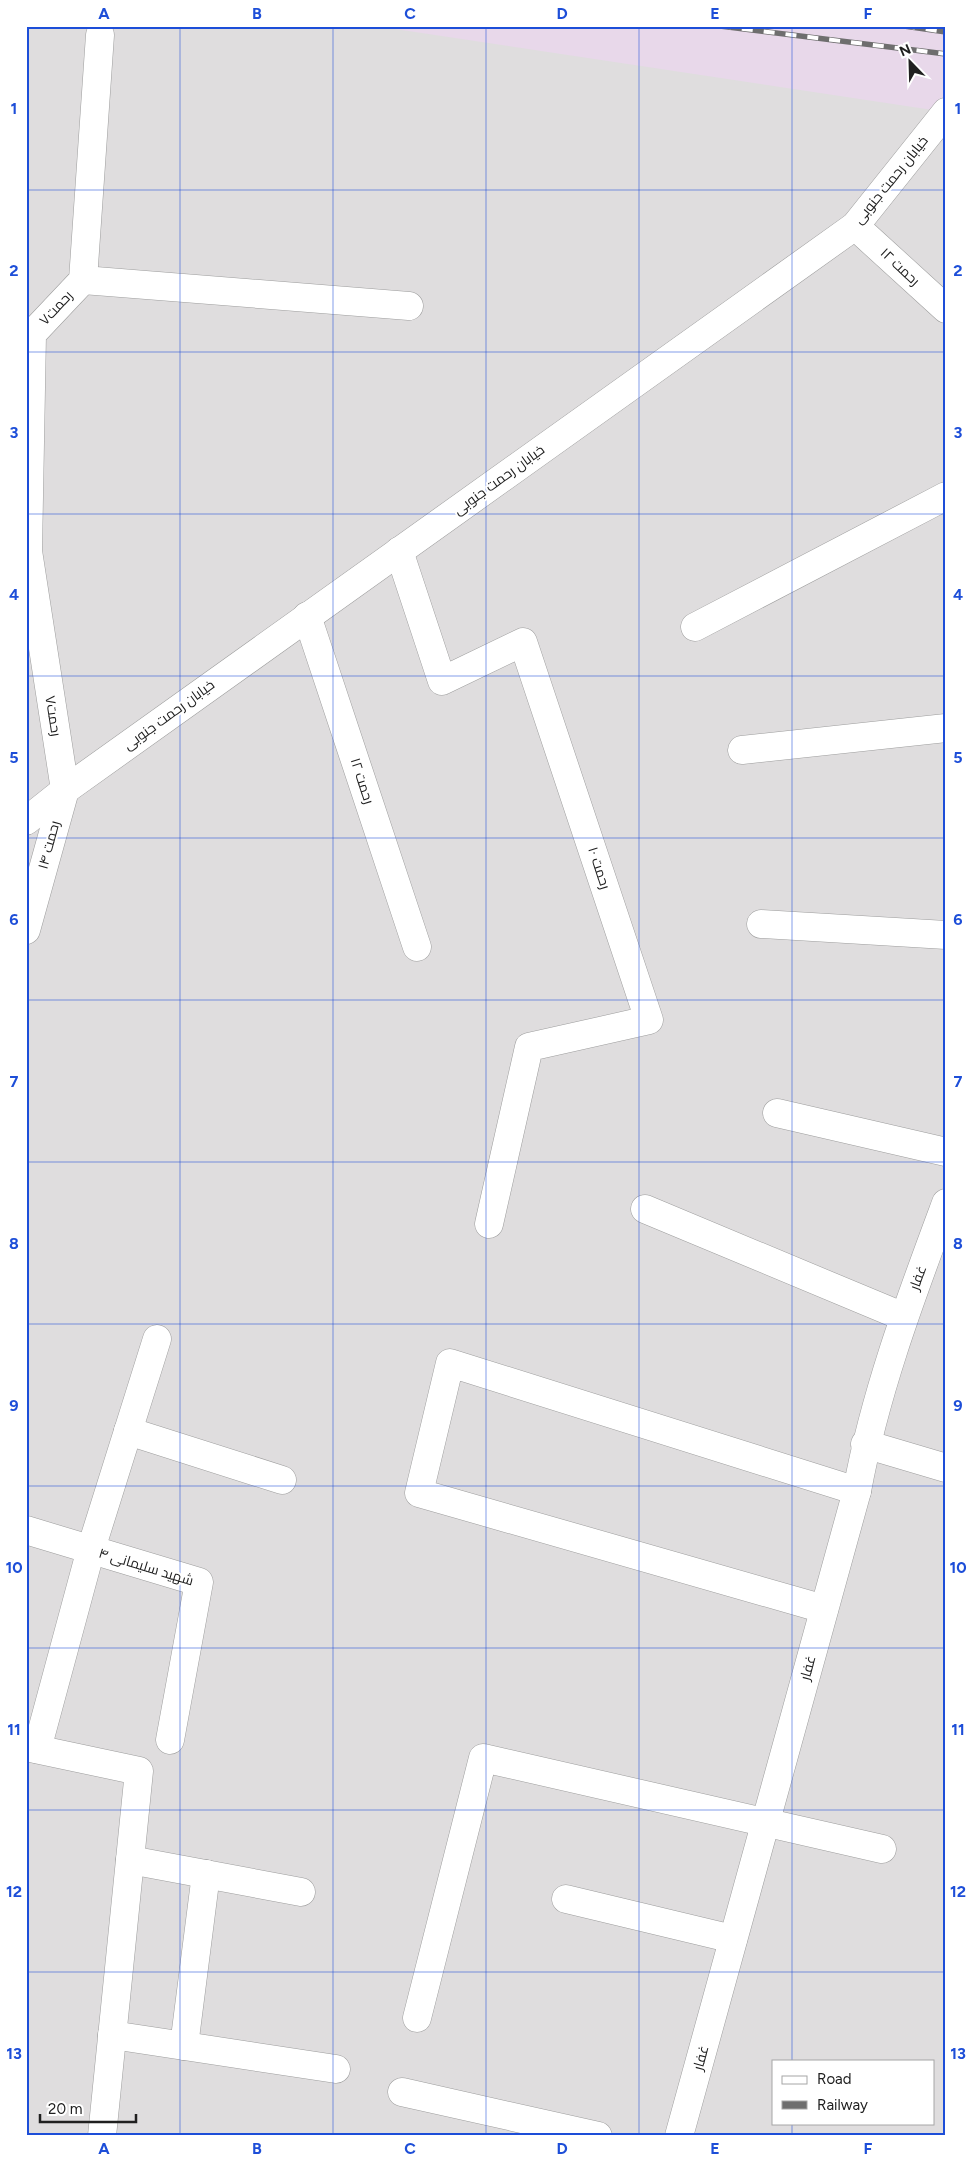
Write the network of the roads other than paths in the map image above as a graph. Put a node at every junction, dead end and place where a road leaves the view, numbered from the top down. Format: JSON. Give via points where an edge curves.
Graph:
{"nodes":[{"id":1,"x":100,"y":35,"type":"dead end"},
{"id":2,"x":946,"y":112,"type":"edge"},
{"id":3,"x":855,"y":226,"type":"junction"},
{"id":4,"x":82,"y":280,"type":"junction"},
{"id":5,"x":409,"y":306,"type":"dead end"},
{"id":6,"x":946,"y":309,"type":"edge"},
{"id":7,"x":946,"y":496,"type":"edge"},
{"id":8,"x":399,"y":551,"type":"junction"},
{"id":9,"x":307,"y":616,"type":"junction"},
{"id":10,"x":695,"y":626,"type":"dead end"},
{"id":11,"x":946,"y":728,"type":"edge"},
{"id":12,"x":742,"y":750,"type":"dead end"},
{"id":13,"x":65,"y":790,"type":"junction"},
{"id":14,"x":26,"y":821,"type":"edge"},
{"id":15,"x":761,"y":924,"type":"dead end"},
{"id":16,"x":26,"y":930,"type":"edge"},
{"id":17,"x":946,"y":935,"type":"edge"},
{"id":18,"x":417,"y":947,"type":"dead end"},
{"id":19,"x":777,"y":1113,"type":"dead end"},
{"id":20,"x":946,"y":1152,"type":"edge"},
{"id":21,"x":946,"y":1203,"type":"edge"},
{"id":22,"x":645,"y":1209,"type":"dead end"},
{"id":23,"x":489,"y":1224,"type":"dead end"},
{"id":24,"x":904,"y":1317,"type":"junction"},
{"id":25,"x":157,"y":1339,"type":"dead end"},
{"id":26,"x":128,"y":1431,"type":"junction"},
{"id":27,"x":865,"y":1444,"type":"junction"},
{"id":28,"x":946,"y":1468,"type":"edge"},
{"id":29,"x":282,"y":1480,"type":"dead end"},
{"id":30,"x":857,"y":1491,"type":"junction"},
{"id":31,"x":26,"y":1530,"type":"edge"},
{"id":32,"x":91,"y":1550,"type":"junction"},
{"id":33,"x":824,"y":1609,"type":"junction"},
{"id":34,"x":170,"y":1740,"type":"dead end"},
{"id":35,"x":32,"y":1748,"type":"edge"},
{"id":36,"x":765,"y":1823,"type":"junction"},
{"id":37,"x":882,"y":1849,"type":"dead end"},
{"id":38,"x":130,"y":1860,"type":"junction"},
{"id":39,"x":206,"y":1874,"type":"junction"},
{"id":40,"x":301,"y":1892,"type":"dead end"},
{"id":41,"x":566,"y":1899,"type":"dead end"},
{"id":42,"x":733,"y":1940,"type":"junction"},
{"id":43,"x":417,"y":2018,"type":"dead end"},
{"id":44,"x":112,"y":2035,"type":"junction"},
{"id":45,"x":184,"y":2046,"type":"junction"},
{"id":46,"x":336,"y":2069,"type":"dead end"},
{"id":47,"x":402,"y":2092,"type":"dead end"},
{"id":48,"x":102,"y":2136,"type":"edge"},
{"id":49,"x":598,"y":2136,"type":"edge"},
{"id":50,"x":679,"y":2136,"type":"edge"}],
"edges":[{"from":1,"to":4,"type":"street","name":"رحمت۷"},
{"from":2,"to":3,"type":"street","name":"خیابان رحمت جنوبی"},
{"from":3,"to":6,"type":"street","name":"رحمت ۱۲"},
{"from":3,"to":8,"type":"street","name":"خیابان رحمت جنوبی"},
{"from":4,"to":5,"type":"street"},
{"from":4,"to":13,"type":"street","name":"رحمت۷","via":[[32,334],[28,551]]},
{"from":7,"to":10,"type":"street"},
{"from":8,"to":9,"type":"street","name":"خیابان رحمت جنوبی"},
{"from":8,"to":23,"type":"street","name":"رحمت ۱۰","via":[[442,681],[523,642],[649,1020],[530,1047]]},
{"from":9,"to":13,"type":"street","name":"خیابان رحمت جنوبی"},
{"from":9,"to":18,"type":"street","name":"رحمت ۱۲"},
{"from":11,"to":12,"type":"street"},
{"from":13,"to":14,"type":"street","name":"خیابان رحمت جنوبی"},
{"from":13,"to":16,"type":"street","name":"رحمت ۱۴"},
{"from":15,"to":17,"type":"street"},
{"from":19,"to":20,"type":"street"},
{"from":21,"to":24,"type":"street","name":"غفار"},
{"from":22,"to":24,"type":"street"},
{"from":24,"to":27,"type":"street","name":"غفار"},
{"from":25,"to":26,"type":"street"},
{"from":26,"to":29,"type":"street"},
{"from":26,"to":32,"type":"street"},
{"from":27,"to":28,"type":"street"},
{"from":27,"to":30,"type":"street","name":"غفار"},
{"from":30,"to":33,"type":"street","name":"غفار"},
{"from":30,"to":33,"type":"street","via":[[450,1363],[419,1493]]},
{"from":31,"to":32,"type":"street","name":"شهید سلیمانی ۴"},
{"from":32,"to":34,"type":"street","name":"شهید سلیمانی ۴","via":[[199,1582]]},
{"from":32,"to":35,"type":"street"},
{"from":33,"to":36,"type":"street","name":"غفار"},
{"from":35,"to":38,"type":"street","via":[[139,1771]]},
{"from":36,"to":37,"type":"street"},
{"from":36,"to":42,"type":"street","name":"غفار"},
{"from":36,"to":43,"type":"street","via":[[483,1758]]},
{"from":38,"to":39,"type":"street"},
{"from":38,"to":44,"type":"street"},
{"from":39,"to":40,"type":"street"},
{"from":39,"to":45,"type":"street"},
{"from":41,"to":42,"type":"street"},
{"from":42,"to":50,"type":"street","name":"غفار"},
{"from":44,"to":45,"type":"street"},
{"from":44,"to":48,"type":"street"},
{"from":45,"to":46,"type":"street"},
{"from":47,"to":49,"type":"street"}]}
